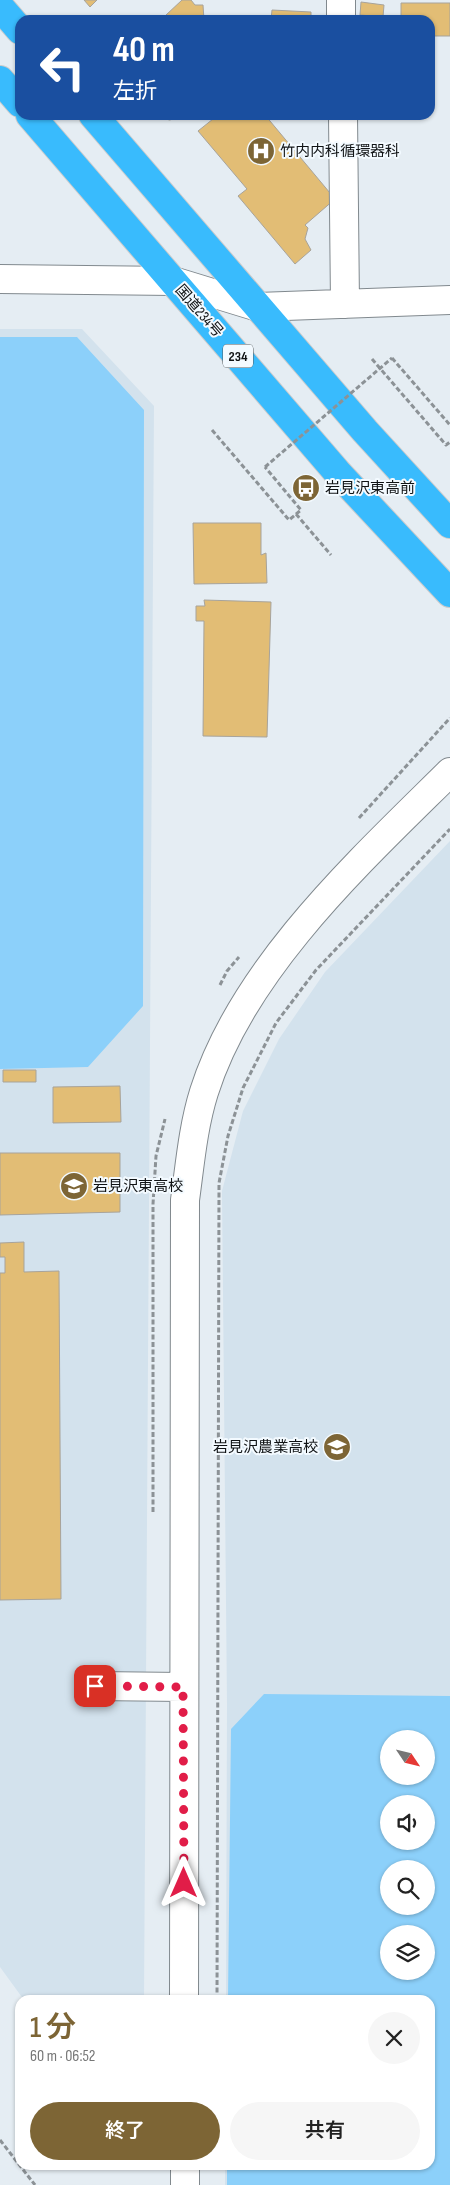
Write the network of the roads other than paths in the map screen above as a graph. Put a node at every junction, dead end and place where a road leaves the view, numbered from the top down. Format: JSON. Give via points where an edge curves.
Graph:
{"nodes":[{"id":1,"x":341,"y":0,"type":"edge"},
{"id":2,"x":0,"y":7,"type":"edge"},
{"id":3,"x":342,"y":15,"type":"edge"},
{"id":4,"x":15,"y":24,"type":"edge"},
{"id":5,"x":0,"y":80,"type":"edge"},
{"id":6,"x":15,"y":97,"type":"edge"},
{"id":7,"x":34,"y":120,"type":"edge"},
{"id":8,"x":97,"y":120,"type":"edge"},
{"id":9,"x":343,"y":120,"type":"edge"},
{"id":10,"x":0,"y":279,"type":"edge"},
{"id":11,"x":173,"y":281,"type":"junction"},
{"id":12,"x":450,"y":300,"type":"edge"},
{"id":13,"x":346,"y":304,"type":"junction"},
{"id":14,"x":258,"y":307,"type":"junction"},
{"id":15,"x":450,"y":524,"type":"edge"},
{"id":16,"x":450,"y":593,"type":"edge"},
{"id":17,"x":450,"y":772,"type":"edge"},
{"id":18,"x":95,"y":1686,"type":"dead end"},
{"id":19,"x":183,"y":1687,"type":"junction"},
{"id":20,"x":184,"y":1995,"type":"edge"},
{"id":21,"x":185,"y":2170,"type":"edge"},
{"id":22,"x":185,"y":2185,"type":"edge"}],
"edges":[{"from":1,"to":3,"type":"street"},
{"from":2,"to":4,"type":"highway"},
{"from":5,"to":6,"type":"highway"},
{"from":7,"to":11,"type":"highway","name":"国道234号","number":"234"},
{"from":8,"to":14,"type":"highway"},
{"from":9,"to":13,"type":"street"},
{"from":10,"to":11,"type":"street"},
{"from":11,"to":14,"type":"street"},
{"from":11,"to":16,"type":"highway","name":"国道234号","number":"234","via":[[337,472]]},
{"from":12,"to":13,"type":"street"},
{"from":13,"to":14,"type":"street"},
{"from":14,"to":15,"type":"highway"},
{"from":17,"to":19,"type":"street","via":[[291,937],[240,1014],[204,1092],[194,1134],[185,1200]]},
{"from":18,"to":19,"type":"street"},
{"from":19,"to":20,"type":"street"},
{"from":21,"to":22,"type":"street"}]}
